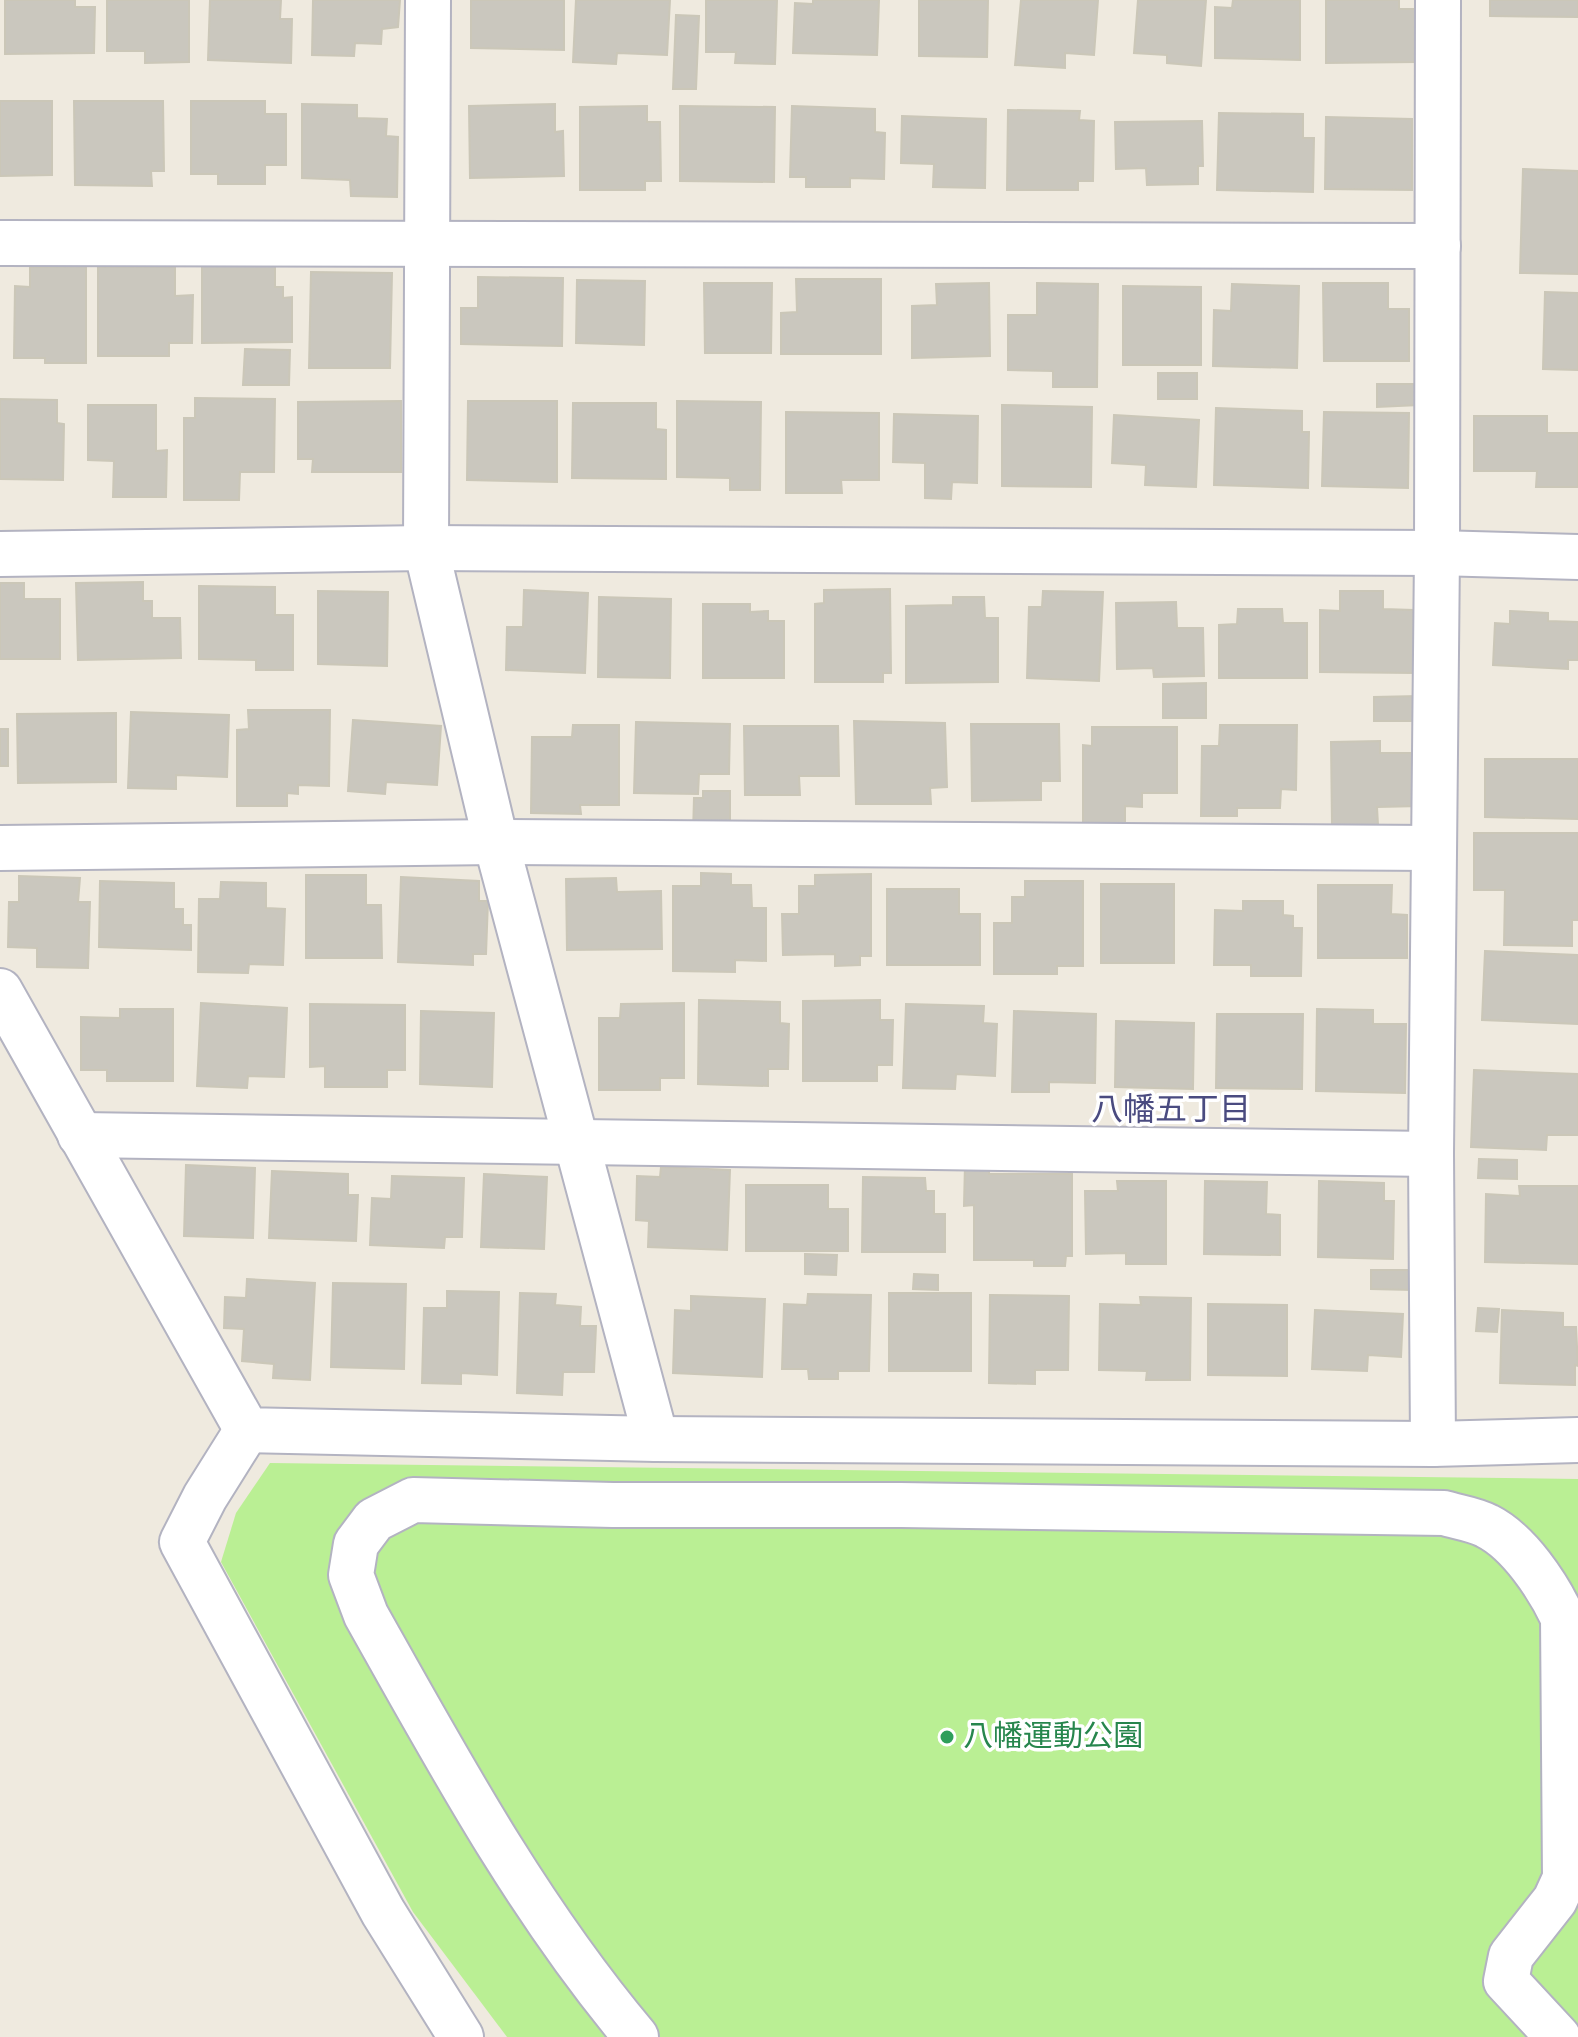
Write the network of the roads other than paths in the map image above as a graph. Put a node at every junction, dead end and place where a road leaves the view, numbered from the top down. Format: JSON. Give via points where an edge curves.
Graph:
{"nodes":[{"id":1,"x":428,"y":0,"type":"edge"},
{"id":2,"x":1438,"y":0,"type":"edge"},
{"id":3,"x":0,"y":243,"type":"edge"},
{"id":4,"x":427,"y":245,"type":"junction"},
{"id":5,"x":1438,"y":246,"type":"junction"},
{"id":6,"x":426,"y":548,"type":"junction"},
{"id":7,"x":1437,"y":553,"type":"junction"},
{"id":8,"x":0,"y":554,"type":"edge"},
{"id":9,"x":1578,"y":557,"type":"edge"},
{"id":10,"x":496,"y":842,"type":"junction"},
{"id":11,"x":0,"y":848,"type":"edge"},
{"id":12,"x":1434,"y":848,"type":"junction"},
{"id":13,"x":0,"y":991,"type":"edge"},
{"id":14,"x":80,"y":1135,"type":"junction"},
{"id":15,"x":576,"y":1140,"type":"junction"},
{"id":16,"x":1431,"y":1154,"type":"junction"},
{"id":17,"x":247,"y":1430,"type":"junction"},
{"id":18,"x":507,"y":1436,"type":"junction"},
{"id":19,"x":656,"y":1439,"type":"junction"},
{"id":20,"x":1578,"y":1440,"type":"edge"},
{"id":21,"x":1433,"y":1444,"type":"junction"},
{"id":22,"x":506,"y":1502,"type":"junction"},
{"id":23,"x":461,"y":2037,"type":"edge"},
{"id":24,"x":636,"y":2037,"type":"edge"},
{"id":25,"x":1558,"y":2037,"type":"edge"}],
"edges":[{"from":1,"to":4,"type":"street"},
{"from":2,"to":5,"type":"street"},
{"from":3,"to":4,"type":"street"},
{"from":4,"to":5,"type":"street"},
{"from":4,"to":6,"type":"street"},
{"from":5,"to":7,"type":"street"},
{"from":6,"to":7,"type":"street"},
{"from":6,"to":8,"type":"street"},
{"from":6,"to":10,"type":"street"},
{"from":7,"to":9,"type":"street"},
{"from":7,"to":12,"type":"street"},
{"from":10,"to":11,"type":"street"},
{"from":10,"to":12,"type":"street"},
{"from":10,"to":15,"type":"street"},
{"from":12,"to":16,"type":"street"},
{"from":13,"to":14,"type":"street"},
{"from":14,"to":15,"type":"street"},
{"from":14,"to":17,"type":"street"},
{"from":15,"to":16,"type":"street"},
{"from":15,"to":19,"type":"street"},
{"from":16,"to":21,"type":"street"},
{"from":17,"to":18,"type":"street"},
{"from":17,"to":23,"type":"street","via":[[182,1542],[383,1912]]},
{"from":18,"to":19,"type":"street"},
{"from":18,"to":22,"type":"street"},
{"from":19,"to":21,"type":"street"},
{"from":20,"to":21,"type":"street"},
{"from":22,"to":24,"type":"street","via":[[413,1500],[374,1520],[356,1544],[351,1575],[366,1615],[507,1862]]},
{"from":22,"to":25,"type":"street","via":[[1444,1513],[1487,1526],[1519,1552],[1549,1588],[1563,1618],[1565,1878],[1555,1900],[1511,1956],[1506,1981]]}]}
